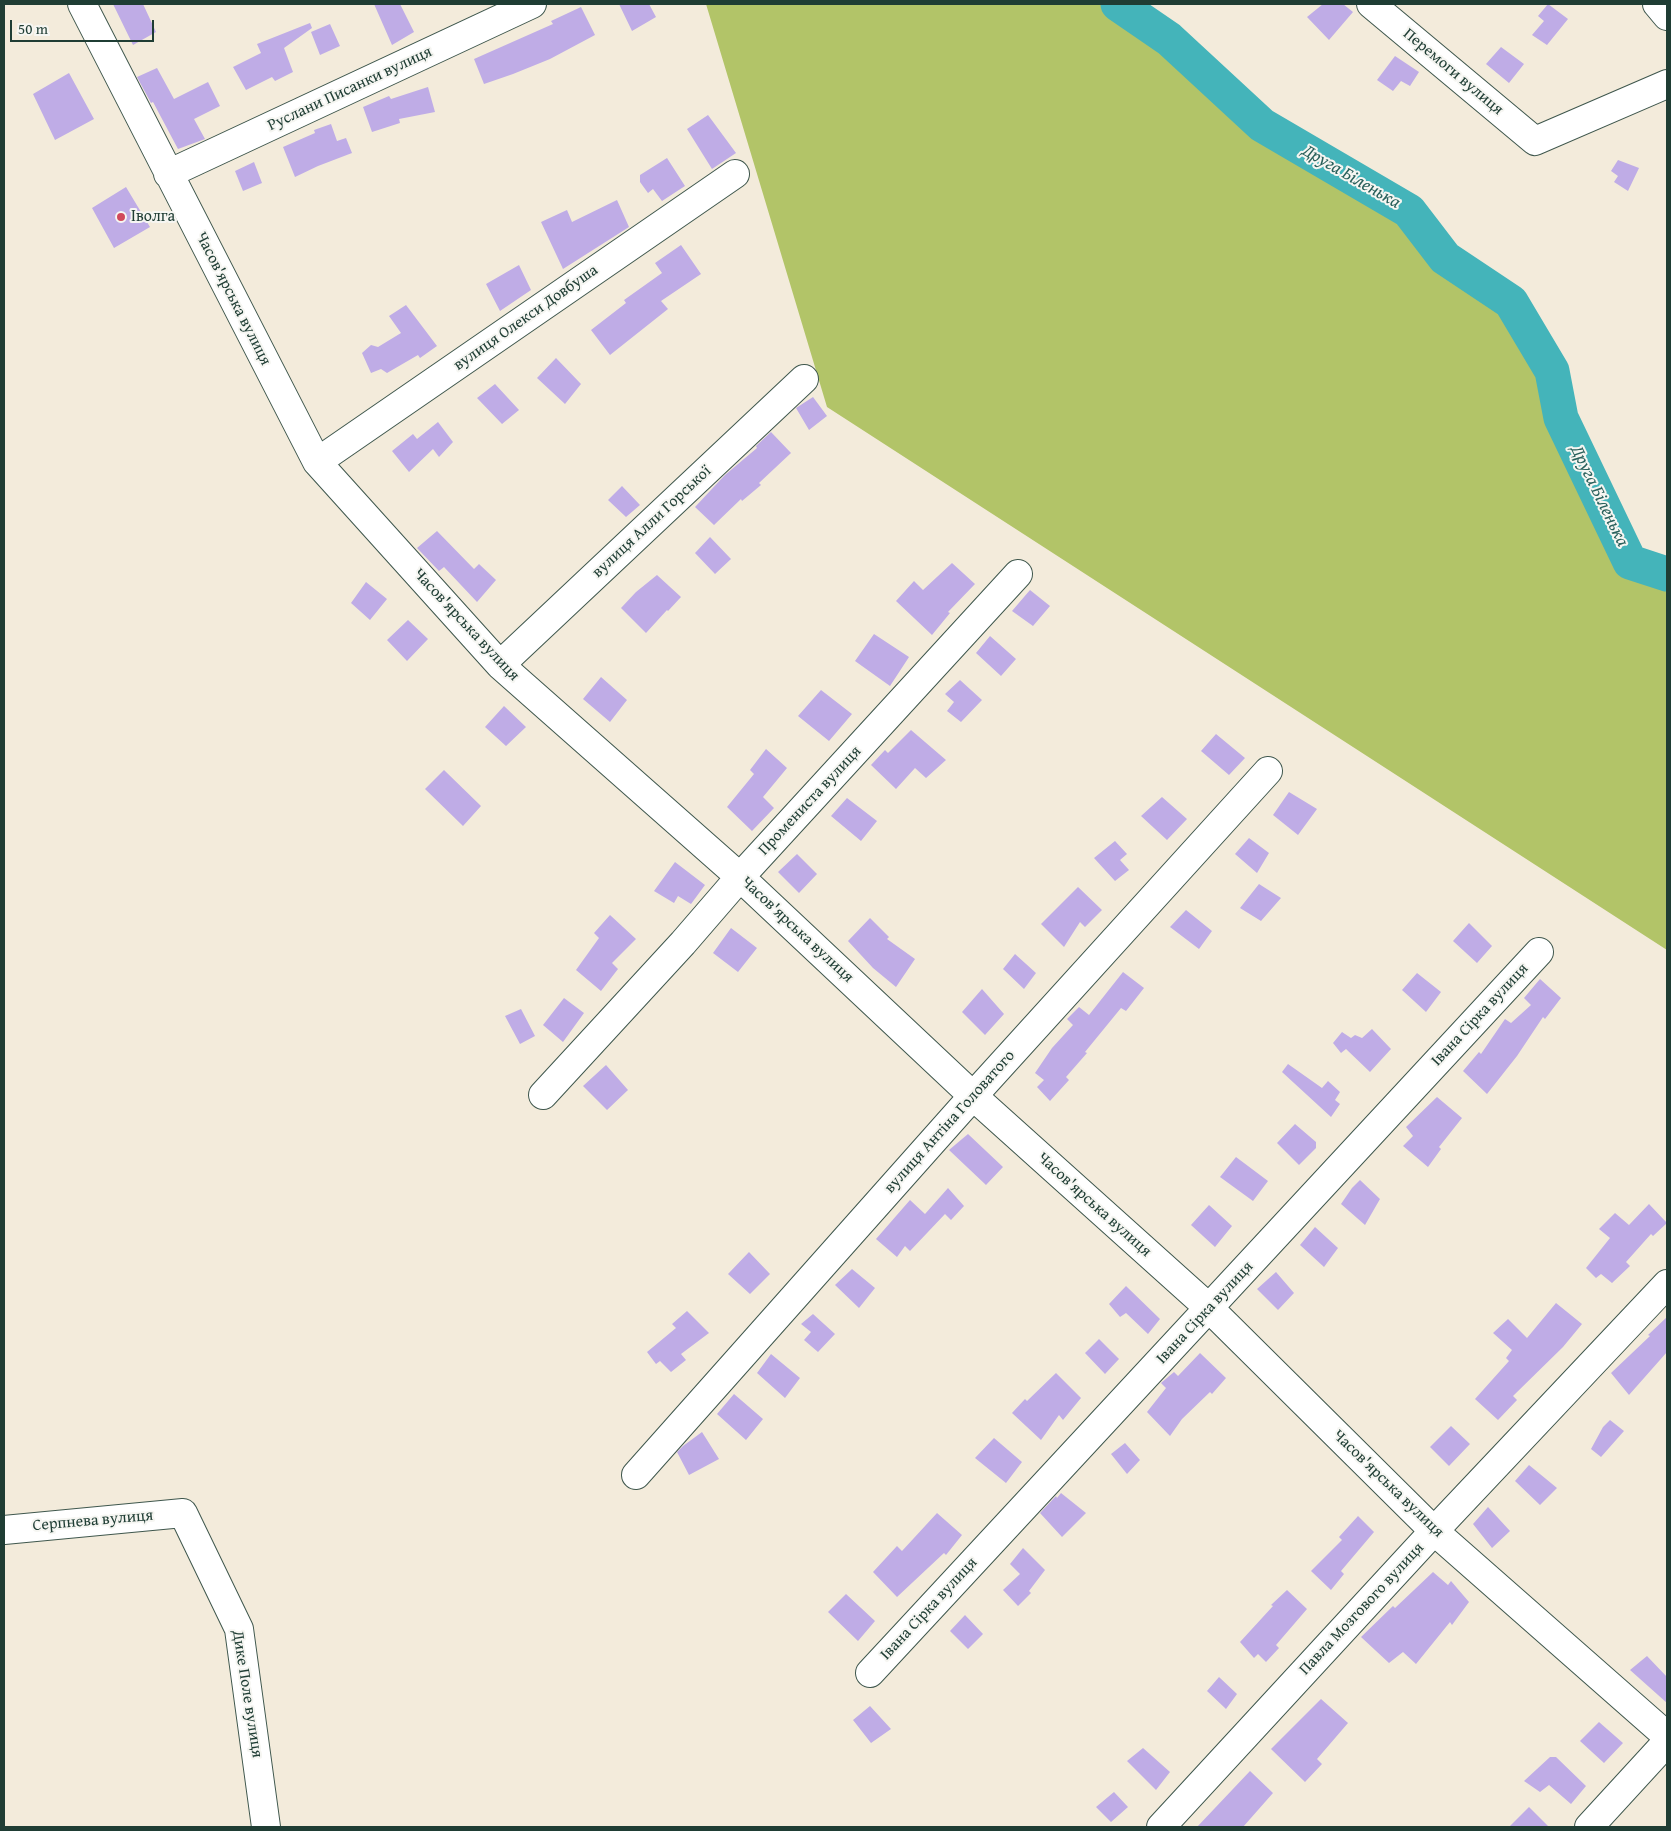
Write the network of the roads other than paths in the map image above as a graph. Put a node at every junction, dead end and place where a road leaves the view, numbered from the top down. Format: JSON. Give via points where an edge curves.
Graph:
{"nodes":[{"id":1,"x":82,"y":4,"type":"edge"},
{"id":2,"x":532,"y":4,"type":"edge"},
{"id":3,"x":1371,"y":4,"type":"edge"},
{"id":4,"x":1657,"y":4,"type":"edge"},
{"id":5,"x":1667,"y":16,"type":"edge"},
{"id":6,"x":1665,"y":88,"type":"edge"},
{"id":7,"x":168,"y":174,"type":"junction"},
{"id":8,"x":735,"y":174,"type":"dead end"},
{"id":9,"x":804,"y":379,"type":"dead end"},
{"id":10,"x":317,"y":462,"type":"junction"},
{"id":11,"x":1018,"y":574,"type":"dead end"},
{"id":12,"x":500,"y":665,"type":"junction"},
{"id":13,"x":1268,"y":771,"type":"dead end"},
{"id":14,"x":740,"y":877,"type":"junction"},
{"id":15,"x":1539,"y":952,"type":"dead end"},
{"id":16,"x":542,"y":1095,"type":"dead end"},
{"id":17,"x":973,"y":1096,"type":"junction"},
{"id":18,"x":1667,"y":1284,"type":"edge"},
{"id":19,"x":1210,"y":1308,"type":"junction"},
{"id":20,"x":636,"y":1475,"type":"dead end"},
{"id":21,"x":182,"y":1513,"type":"joint"},
{"id":22,"x":4,"y":1530,"type":"edge"},
{"id":23,"x":1434,"y":1531,"type":"junction"},
{"id":24,"x":870,"y":1673,"type":"dead end"},
{"id":25,"x":1667,"y":1736,"type":"edge"},
{"id":26,"x":1667,"y":1742,"type":"edge"},
{"id":27,"x":266,"y":1827,"type":"edge"},
{"id":28,"x":1161,"y":1827,"type":"edge"},
{"id":29,"x":1589,"y":1827,"type":"edge"}],
"edges":[{"from":1,"to":7,"type":"street","name":"Часов'ярська вулиця"},
{"from":2,"to":7,"type":"street","name":"Руслани Писанки вулиця"},
{"from":3,"to":6,"type":"street","name":"Перемоги вулиця","via":[[1535,141]]},
{"from":4,"to":5,"type":"street"},
{"from":7,"to":10,"type":"street","name":"Часов'ярська вулиця"},
{"from":8,"to":10,"type":"street","name":"вулиця Олекси Довбуша"},
{"from":9,"to":12,"type":"street","name":"вулиця Алли Горської"},
{"from":10,"to":12,"type":"street","name":"Часов'ярська вулиця"},
{"from":11,"to":14,"type":"street","name":"Промениста вулиця"},
{"from":12,"to":14,"type":"street","name":"Часов'ярська вулиця"},
{"from":13,"to":17,"type":"street","name":"вулиця Антіна Головатого"},
{"from":14,"to":16,"type":"street","name":"Промениста вулиця"},
{"from":14,"to":17,"type":"street","name":"Часов'ярська вулиця"},
{"from":15,"to":19,"type":"street","name":"Івана Сірка вулиця"},
{"from":17,"to":19,"type":"street","name":"Часов'ярська вулиця"},
{"from":17,"to":20,"type":"street","name":"вулиця Антіна Головатого"},
{"from":18,"to":23,"type":"street","name":"Павла Мозгового вулиця"},
{"from":19,"to":23,"type":"street","name":"Часов'ярська вулиця"},
{"from":19,"to":24,"type":"street","name":"Івана Сірка вулиця"},
{"from":21,"to":22,"type":"street","name":"Серпнева вулиця"},
{"from":21,"to":27,"type":"street","name":"Дике Поле вулиця","via":[[239,1629]]},
{"from":23,"to":25,"type":"street","name":"Часов'ярська вулиця"},
{"from":23,"to":28,"type":"street","name":"Павла Мозгового вулиця"},
{"from":26,"to":29,"type":"street"}]}
